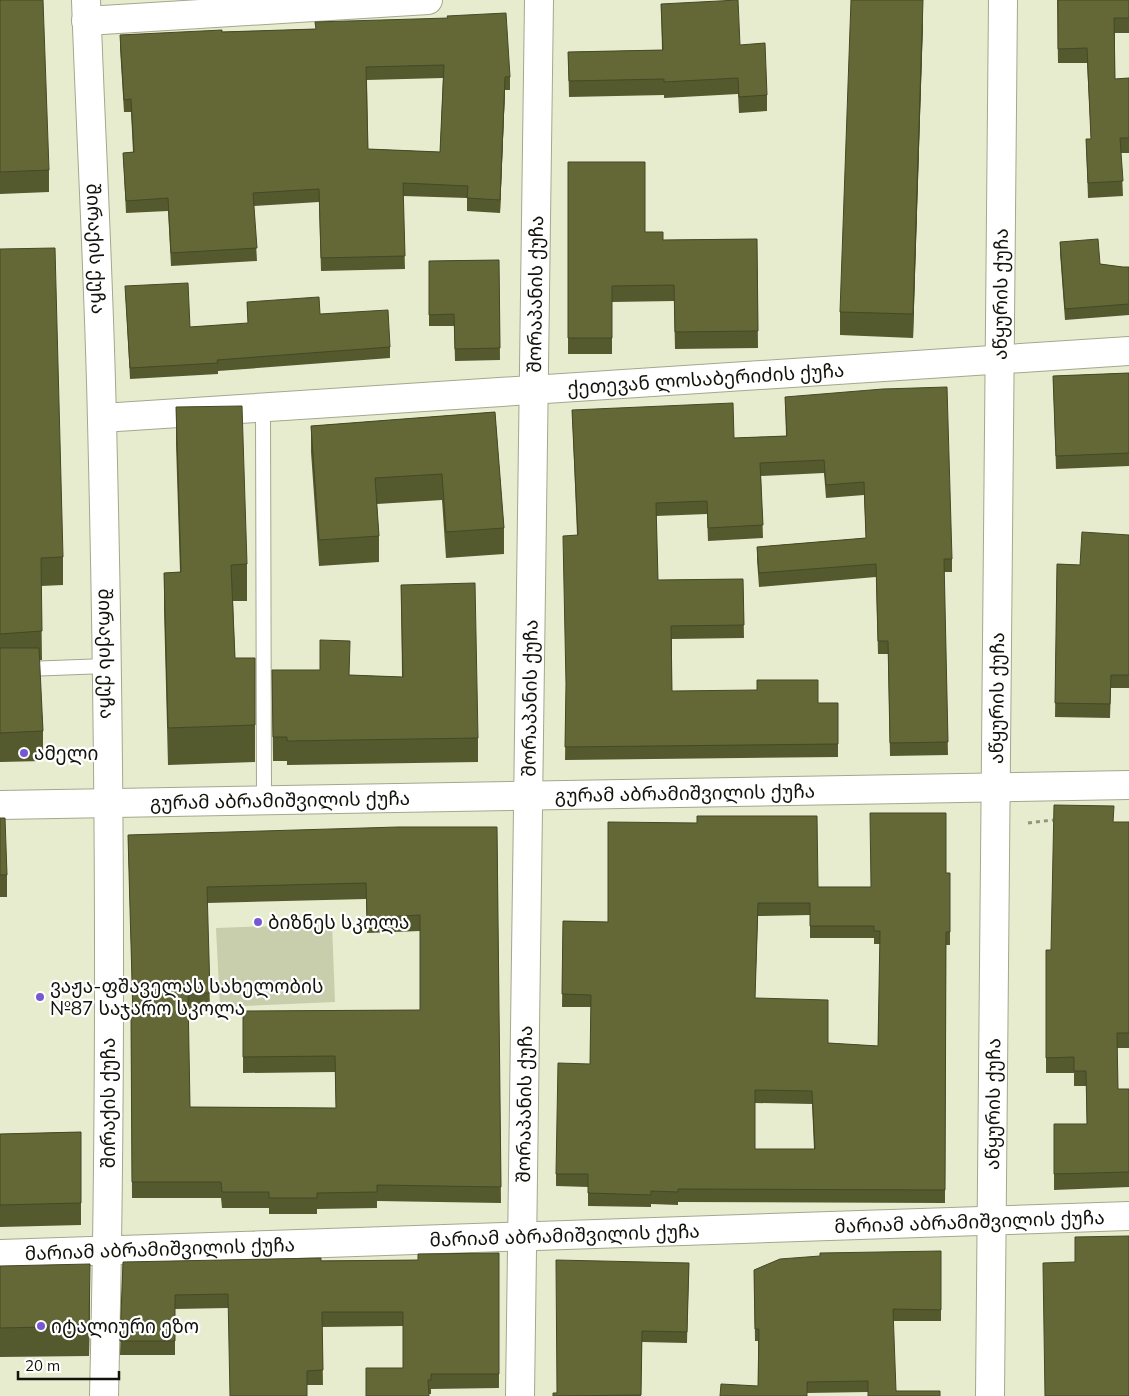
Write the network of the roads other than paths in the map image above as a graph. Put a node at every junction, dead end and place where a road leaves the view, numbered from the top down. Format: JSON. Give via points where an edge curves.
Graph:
{"nodes":[{"id":1,"x":428,"y":0,"type":"edge"},
{"id":2,"x":539,"y":0,"type":"edge"},
{"id":3,"x":1003,"y":0,"type":"edge"},
{"id":4,"x":86,"y":10,"type":"edge"},
{"id":5,"x":1129,"y":351,"type":"edge"},
{"id":6,"x":1000,"y":359,"type":"junction"},
{"id":7,"x":534,"y":390,"type":"junction"},
{"id":8,"x":262,"y":408,"type":"junction"},
{"id":9,"x":102,"y":418,"type":"junction"},
{"id":10,"x":106,"y":666,"type":"junction"},
{"id":11,"x":0,"y":670,"type":"edge"},
{"id":12,"x":1129,"y":785,"type":"edge"},
{"id":13,"x":996,"y":788,"type":"junction"},
{"id":14,"x":528,"y":796,"type":"junction"},
{"id":15,"x":264,"y":800,"type":"junction"},
{"id":16,"x":108,"y":803,"type":"junction"},
{"id":17,"x":0,"y":804,"type":"edge"},
{"id":18,"x":1129,"y":1216,"type":"edge"},
{"id":19,"x":992,"y":1221,"type":"junction"},
{"id":20,"x":523,"y":1235,"type":"junction"},
{"id":21,"x":108,"y":1250,"type":"junction"},
{"id":22,"x":0,"y":1254,"type":"edge"},
{"id":23,"x":104,"y":1396,"type":"edge"},
{"id":24,"x":520,"y":1396,"type":"edge"},
{"id":25,"x":990,"y":1396,"type":"edge"}],
"edges":[{"from":1,"to":4,"type":"street"},
{"from":2,"to":7,"type":"street","name":"შორაპანის ქუჩა"},
{"from":3,"to":6,"type":"street","name":"აწყურის ქუჩა"},
{"from":4,"to":9,"type":"street","name":"შირაქის ქუჩა"},
{"from":5,"to":6,"type":"street","name":"ქეთევან ლოსაბერიძის ქუჩა"},
{"from":6,"to":7,"type":"street","name":"ქეთევან ლოსაბერიძის ქუჩა"},
{"from":6,"to":13,"type":"street","name":"აწყურის ქუჩა"},
{"from":7,"to":8,"type":"street","name":"ქეთევან ლოსაბერიძის ქუჩა"},
{"from":7,"to":14,"type":"street","name":"შორაპანის ქუჩა"},
{"from":8,"to":9,"type":"street","name":"ქეთევან ლოსაბერიძის ქუჩა"},
{"from":8,"to":15,"type":"lane"},
{"from":9,"to":10,"type":"street","name":"შირაქის ქუჩა"},
{"from":10,"to":11,"type":"lane"},
{"from":10,"to":16,"type":"street","name":"შირაქის ქუჩა"},
{"from":12,"to":13,"type":"street","name":"გურამ აბრამიშვილის ქუჩა"},
{"from":13,"to":14,"type":"street","name":"გურამ აბრამიშვილის ქუჩა"},
{"from":13,"to":19,"type":"street","name":"აწყურის ქუჩა"},
{"from":14,"to":15,"type":"street","name":"გურამ აბრამიშვილის ქუჩა"},
{"from":14,"to":20,"type":"street","name":"შორაპანის ქუჩა"},
{"from":15,"to":16,"type":"street","name":"გურამ აბრამიშვილის ქუჩა"},
{"from":16,"to":17,"type":"street","name":"გურამ აბრამიშვილის ქუჩა"},
{"from":16,"to":21,"type":"street","name":"შირაქის ქუჩა"},
{"from":18,"to":19,"type":"street","name":"მარიამ აბრამიშვილის ქუჩა"},
{"from":19,"to":20,"type":"street","name":"მარიამ აბრამიშვილის ქუჩა"},
{"from":19,"to":25,"type":"street","name":"აწყურის ქუჩა"},
{"from":20,"to":21,"type":"street","name":"მარიამ აბრამიშვილის ქუჩა"},
{"from":20,"to":24,"type":"street","name":"შორაპანის ქუჩა"},
{"from":21,"to":22,"type":"street","name":"მარიამ აბრამიშვილის ქუჩა"},
{"from":21,"to":23,"type":"street","name":"შირაქის ქუჩა"}]}
